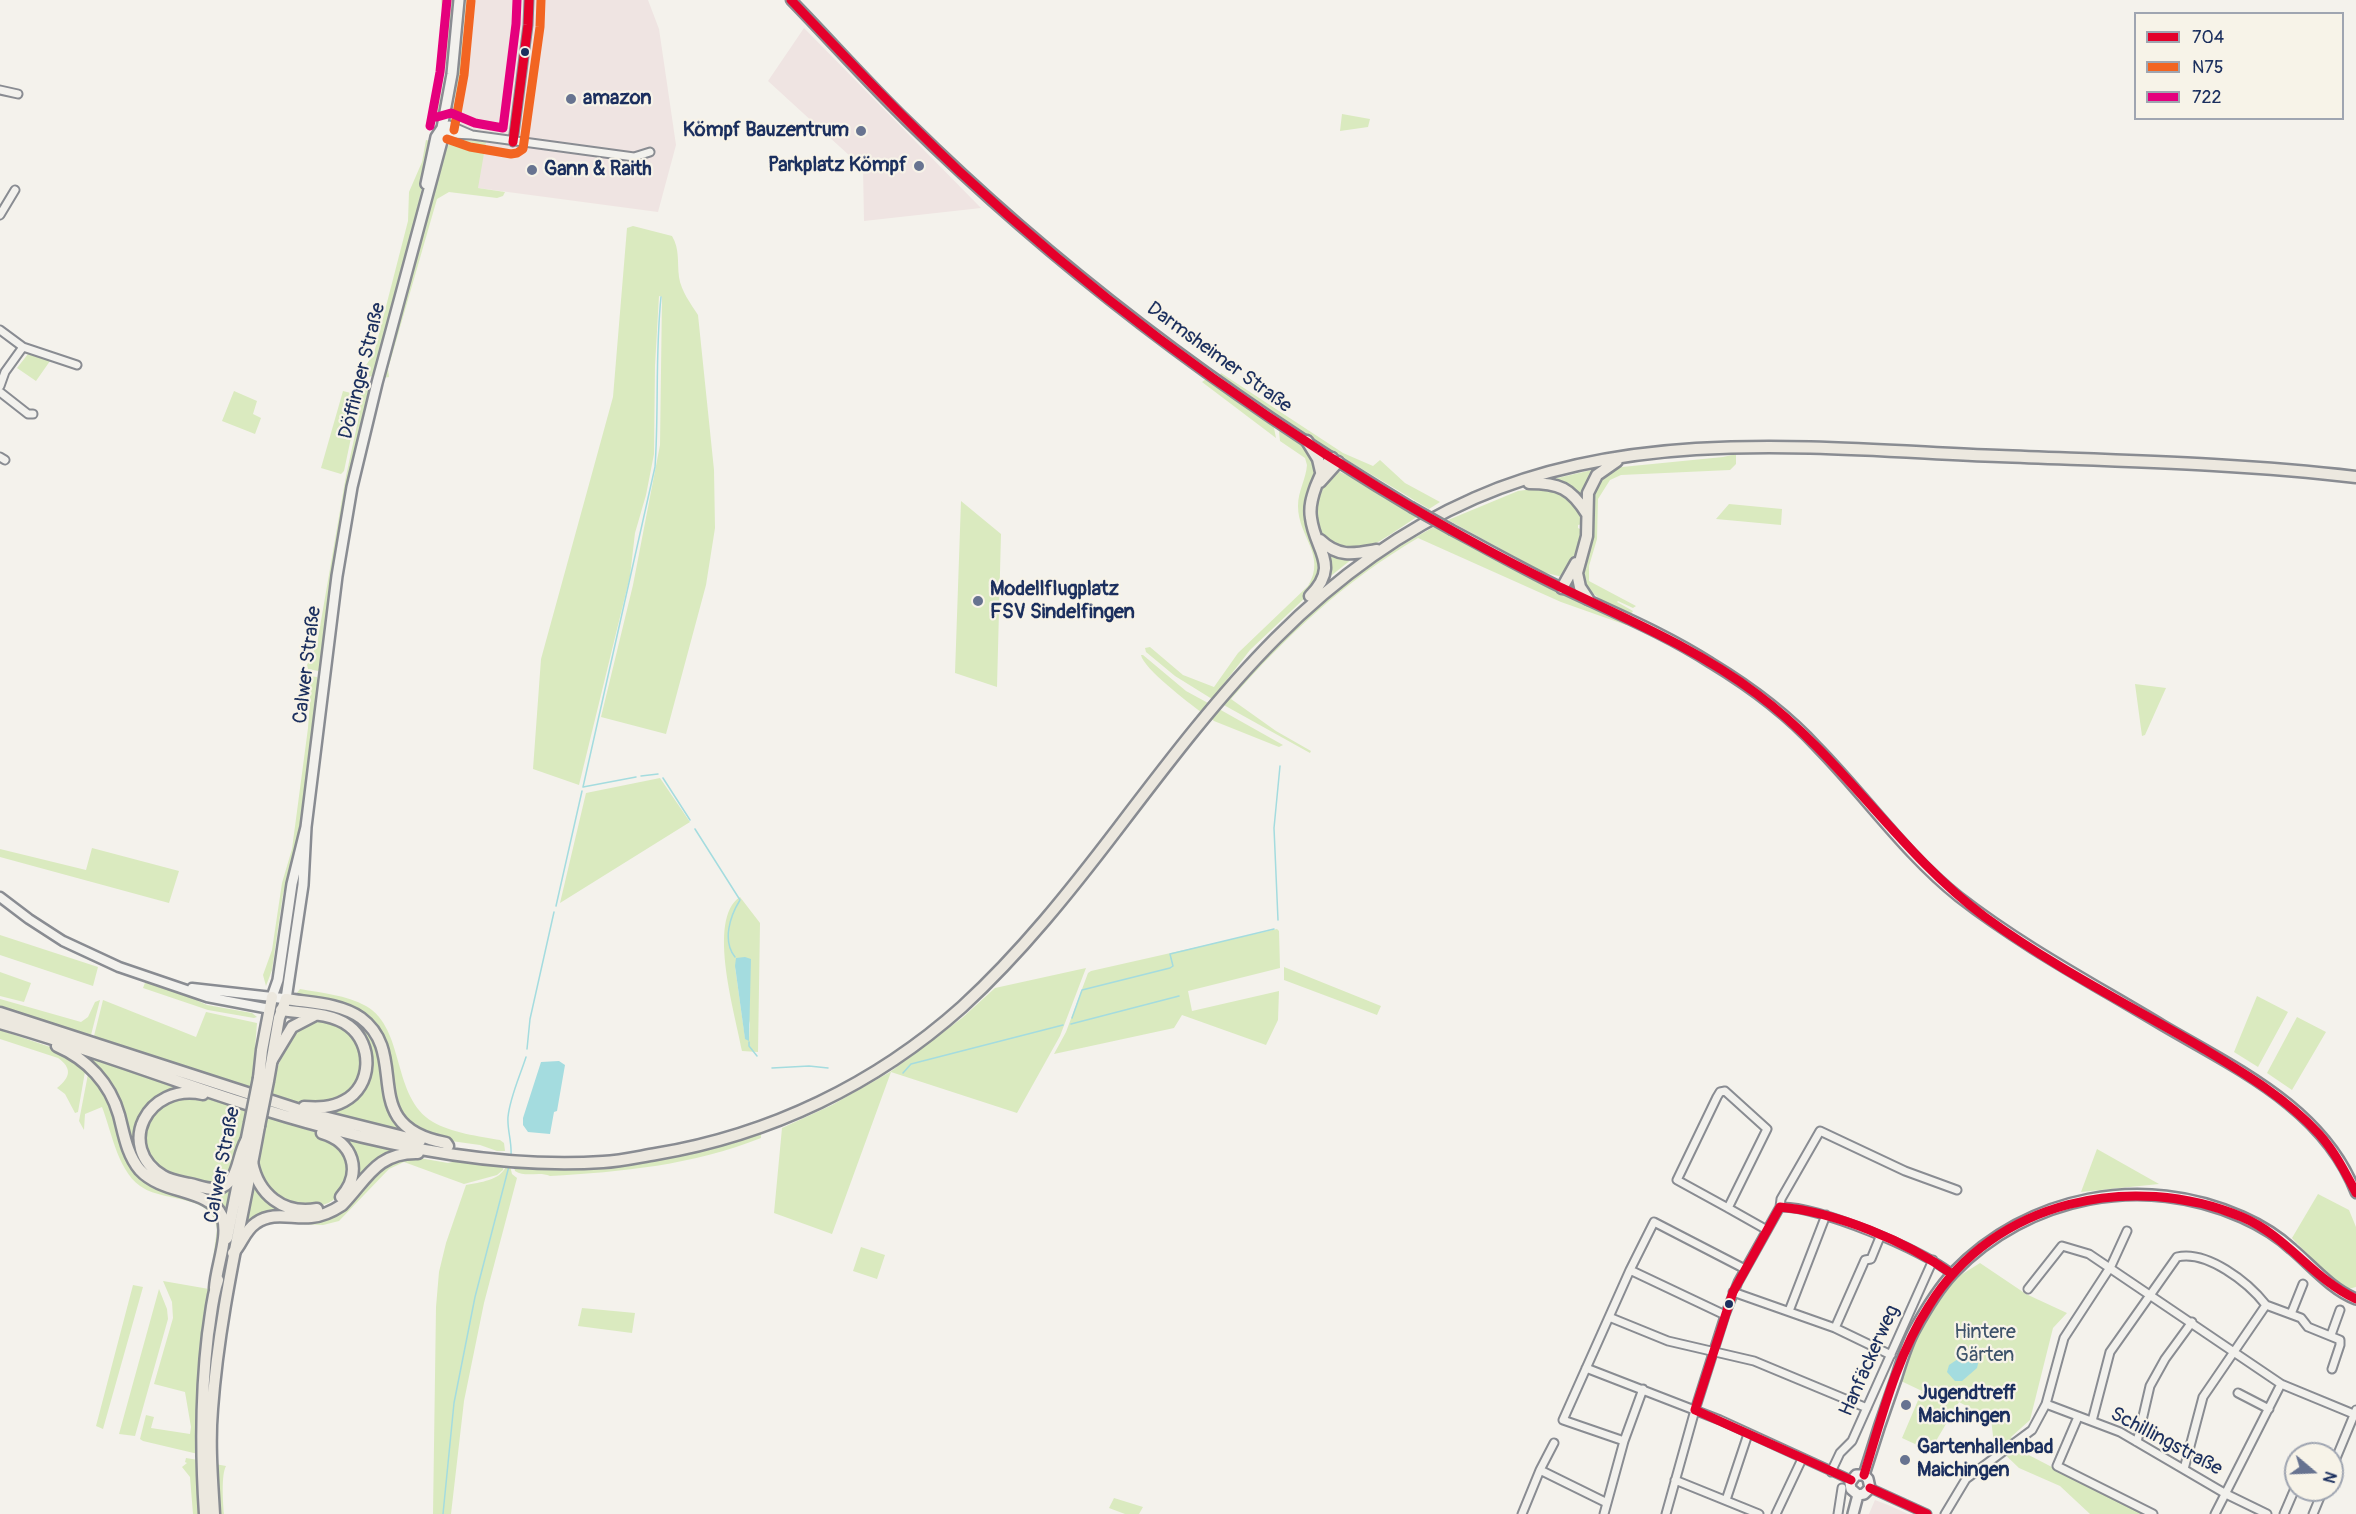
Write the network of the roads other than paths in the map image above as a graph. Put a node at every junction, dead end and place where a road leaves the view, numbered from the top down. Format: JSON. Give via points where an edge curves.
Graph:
{"nodes":[{"id":1,"x":459,"y":0,"type":"edge"},
{"id":2,"x":529,"y":0,"type":"edge"},
{"id":3,"x":791,"y":0,"type":"edge"},
{"id":4,"x":0,"y":90,"type":"edge"},
{"id":5,"x":18,"y":94,"type":"dead end"},
{"id":6,"x":442,"y":128,"type":"junction"},
{"id":7,"x":513,"y":142,"type":"junction"},
{"id":8,"x":650,"y":152,"type":"dead end"},
{"id":9,"x":15,"y":190,"type":"dead end"},
{"id":10,"x":0,"y":215,"type":"edge"},
{"id":11,"x":0,"y":330,"type":"edge"},
{"id":12,"x":22,"y":347,"type":"junction"},
{"id":13,"x":77,"y":365,"type":"dead end"},
{"id":14,"x":1,"y":381,"type":"edge"},
{"id":15,"x":0,"y":392,"type":"edge"},
{"id":16,"x":33,"y":414,"type":"dead end"},
{"id":17,"x":1308,"y":441,"type":"junction"},
{"id":18,"x":1628,"y":456,"type":"junction"},
{"id":19,"x":1335,"y":460,"type":"junction"},
{"id":20,"x":1321,"y":472,"type":"junction"},
{"id":21,"x":2356,"y":477,"type":"edge"},
{"id":22,"x":1519,"y":482,"type":"junction"},
{"id":23,"x":1318,"y":484,"type":"junction"},
{"id":24,"x":349,"y":508,"type":"joint"},
{"id":25,"x":1587,"y":515,"type":"junction"},
{"id":26,"x":1318,"y":537,"type":"junction"},
{"id":27,"x":1381,"y":549,"type":"junction"},
{"id":28,"x":1580,"y":558,"type":"junction"},
{"id":29,"x":1577,"y":573,"type":"junction"},
{"id":30,"x":1565,"y":589,"type":"junction"},
{"id":31,"x":1588,"y":599,"type":"junction"},
{"id":32,"x":1299,"y":614,"type":"junction"},
{"id":33,"x":306,"y":827,"type":"junction"},
{"id":34,"x":0,"y":897,"type":"edge"},
{"id":35,"x":183,"y":987,"type":"junction"},
{"id":36,"x":272,"y":997,"type":"junction"},
{"id":37,"x":286,"y":999,"type":"junction"},
{"id":38,"x":276,"y":1009,"type":"junction"},
{"id":39,"x":0,"y":1013,"type":"edge"},
{"id":40,"x":315,"y":1015,"type":"junction"},
{"id":41,"x":0,"y":1023,"type":"edge"},
{"id":42,"x":27,"y":1031,"type":"junction"},
{"id":43,"x":272,"y":1060,"type":"junction"},
{"id":44,"x":264,"y":1079,"type":"junction"},
{"id":45,"x":240,"y":1091,"type":"junction"},
{"id":46,"x":226,"y":1096,"type":"junction"},
{"id":47,"x":295,"y":1119,"type":"junction"},
{"id":48,"x":254,"y":1125,"type":"junction"},
{"id":49,"x":246,"y":1141,"type":"junction"},
{"id":50,"x":448,"y":1146,"type":"junction"},
{"id":51,"x":466,"y":1156,"type":"junction"},
{"id":52,"x":497,"y":1157,"type":"junction"},
{"id":53,"x":252,"y":1162,"type":"junction"},
{"id":54,"x":1957,"y":1190,"type":"dead end"},
{"id":55,"x":2356,"y":1193,"type":"edge"},
{"id":56,"x":1780,"y":1207,"type":"junction"},
{"id":57,"x":1728,"y":1208,"type":"junction"},
{"id":58,"x":1826,"y":1215,"type":"junction"},
{"id":59,"x":1767,"y":1230,"type":"junction"},
{"id":60,"x":2127,"y":1232,"type":"dead end"},
{"id":61,"x":1880,"y":1237,"type":"junction"},
{"id":62,"x":233,"y":1253,"type":"junction"},
{"id":63,"x":1933,"y":1260,"type":"junction"},
{"id":64,"x":2110,"y":1266,"type":"junction"},
{"id":65,"x":1745,"y":1269,"type":"junction"},
{"id":66,"x":1630,"y":1270,"type":"junction"},
{"id":67,"x":1952,"y":1274,"type":"junction"},
{"id":68,"x":2303,"y":1284,"type":"dead end"},
{"id":69,"x":215,"y":1288,"type":"junction"},
{"id":70,"x":2028,"y":1289,"type":"dead end"},
{"id":71,"x":2356,"y":1291,"type":"edge"},
{"id":72,"x":1733,"y":1292,"type":"junction"},
{"id":73,"x":2344,"y":1292,"type":"junction"},
{"id":74,"x":2151,"y":1295,"type":"junction"},
{"id":75,"x":2356,"y":1299,"type":"edge"},
{"id":76,"x":2266,"y":1305,"type":"junction"},
{"id":77,"x":2340,"y":1310,"type":"dead end"},
{"id":78,"x":1789,"y":1311,"type":"junction"},
{"id":79,"x":2291,"y":1314,"type":"junction"},
{"id":80,"x":1725,"y":1315,"type":"junction"},
{"id":81,"x":1609,"y":1317,"type":"junction"},
{"id":82,"x":2192,"y":1322,"type":"junction"},
{"id":83,"x":1835,"y":1328,"type":"junction"},
{"id":84,"x":2331,"y":1335,"type":"junction"},
{"id":85,"x":1713,"y":1352,"type":"junction"},
{"id":86,"x":2234,"y":1353,"type":"junction"},
{"id":87,"x":1892,"y":1355,"type":"junction"},
{"id":88,"x":1586,"y":1368,"type":"junction"},
{"id":89,"x":2332,"y":1369,"type":"dead end"},
{"id":90,"x":2281,"y":1384,"type":"junction"},
{"id":91,"x":1643,"y":1389,"type":"junction"},
{"id":92,"x":2238,"y":1393,"type":"dead end"},
{"id":93,"x":2046,"y":1404,"type":"junction"},
{"id":94,"x":1867,"y":1408,"type":"junction"},
{"id":95,"x":2269,"y":1409,"type":"junction"},
{"id":96,"x":1695,"y":1410,"type":"junction"},
{"id":97,"x":2356,"y":1413,"type":"edge"},
{"id":98,"x":2078,"y":1417,"type":"junction"},
{"id":99,"x":2092,"y":1421,"type":"junction"},
{"id":100,"x":1748,"y":1434,"type":"junction"},
{"id":101,"x":1624,"y":1441,"type":"junction"},
{"id":102,"x":2137,"y":1442,"type":"junction"},
{"id":103,"x":2343,"y":1442,"type":"edge"},
{"id":104,"x":1554,"y":1443,"type":"dead end"},
{"id":105,"x":1802,"y":1459,"type":"junction"},
{"id":106,"x":2184,"y":1469,"type":"junction"},
{"id":107,"x":1540,"y":1470,"type":"junction"},
{"id":108,"x":1831,"y":1472,"type":"junction"},
{"id":109,"x":1864,"y":1475,"type":"junction"},
{"id":110,"x":1675,"y":1480,"type":"junction"},
{"id":111,"x":1851,"y":1480,"type":"junction"},
{"id":112,"x":1842,"y":1488,"type":"dead end"},
{"id":113,"x":1870,"y":1488,"type":"junction"},
{"id":114,"x":2226,"y":1494,"type":"junction"},
{"id":115,"x":1858,"y":1495,"type":"junction"},
{"id":116,"x":1726,"y":1500,"type":"junction"},
{"id":117,"x":1607,"y":1503,"type":"junction"},
{"id":118,"x":205,"y":1514,"type":"edge"},
{"id":119,"x":214,"y":1514,"type":"edge"},
{"id":120,"x":1522,"y":1514,"type":"edge"},
{"id":121,"x":1604,"y":1514,"type":"edge"},
{"id":122,"x":1666,"y":1514,"type":"edge"},
{"id":123,"x":1759,"y":1514,"type":"edge"},
{"id":124,"x":1776,"y":1514,"type":"edge"},
{"id":125,"x":1838,"y":1514,"type":"edge"},
{"id":126,"x":1853,"y":1514,"type":"edge"},
{"id":127,"x":1927,"y":1514,"type":"edge"},
{"id":128,"x":1945,"y":1514,"type":"edge"},
{"id":129,"x":2153,"y":1514,"type":"edge"},
{"id":130,"x":2215,"y":1514,"type":"edge"},
{"id":131,"x":2267,"y":1514,"type":"edge"}],
"edges":[{"from":1,"to":6,"type":"main road","name":"Döffinger Straße"},
{"from":2,"to":7,"type":"street"},
{"from":3,"to":17,"type":"street","name":"Darmsheimer Straße","via":[[908,122],[993,201],[1161,339]]},
{"from":4,"to":5,"type":"street"},
{"from":6,"to":7,"type":"street","via":[[452,134]]},
{"from":6,"to":24,"type":"main road","name":"Döffinger Straße","via":[[438,160],[376,383]]},
{"from":7,"to":8,"type":"street","via":[[634,157]]},
{"from":9,"to":10,"type":"street"},
{"from":11,"to":12,"type":"street"},
{"from":12,"to":13,"type":"street"},
{"from":12,"to":14,"type":"street"},
{"from":15,"to":16,"type":"street"},
{"from":17,"to":19,"type":"street","name":"Darmsheimer Straße"},
{"from":17,"to":20,"type":"main road"},
{"from":18,"to":21,"type":"main road","via":[[1711,448],[1822,448],[2210,465]]},
{"from":18,"to":22,"type":"main road","via":[[1581,464]]},
{"from":18,"to":25,"type":"main road","via":[[1597,475],[1588,493]]},
{"from":19,"to":20,"type":"main road"},
{"from":19,"to":23,"type":"main road"},
{"from":19,"to":30,"type":"street","name":"Darmsheimer Straße","bridge":true,"via":[[1452,530]]},
{"from":20,"to":23,"type":"main road"},
{"from":22,"to":25,"type":"main road","via":[[1546,482],[1563,488],[1577,499]]},
{"from":22,"to":27,"type":"main road","via":[[1456,507]]},
{"from":23,"to":26,"type":"main road","via":[[1310,511]]},
{"from":24,"to":33,"type":"main road","name":"Calwer Straße"},
{"from":25,"to":28,"type":"main road","via":[[1587,536]]},
{"from":26,"to":27,"type":"main road","via":[[1343,554]]},
{"from":26,"to":32,"type":"main road","via":[[1325,574]]},
{"from":27,"to":32,"type":"main road"},
{"from":28,"to":29,"type":"main road"},
{"from":28,"to":30,"type":"main road"},
{"from":29,"to":30,"type":"main road"},
{"from":29,"to":31,"type":"main road"},
{"from":30,"to":31,"type":"street","name":"Darmsheimer Straße"},
{"from":31,"to":55,"type":"street","name":"Darmsheimer Straße","via":[[1712,663],[1761,697],[1817,746],[1914,855],[1988,918],[2289,1104],[2321,1134]]},
{"from":32,"to":52,"type":"main road","via":[[1204,716],[1035,933],[938,1027],[868,1077],[799,1113],[719,1141],[644,1156]]},
{"from":33,"to":36,"type":"main road","name":"Calwer Straße"},
{"from":33,"to":37,"type":"main road","name":"Calwer Straße","via":[[303,885]]},
{"from":34,"to":35,"type":"street","via":[[47,932],[106,962]]},
{"from":35,"to":36,"type":"street"},
{"from":35,"to":38,"type":"street","via":[[207,997]]},
{"from":36,"to":37,"type":"main road"},
{"from":36,"to":38,"type":"main road","name":"Calwer Straße"},
{"from":37,"to":38,"type":"main road","name":"Calwer Straße"},
{"from":37,"to":50,"type":"main road","via":[[342,1009],[369,1025],[384,1056],[390,1100],[402,1124],[417,1135]]},
{"from":38,"to":40,"type":"main road"},
{"from":38,"to":43,"type":"main road","name":"Calwer Straße"},
{"from":38,"to":44,"type":"main road","name":"Calwer Straße"},
{"from":39,"to":45,"type":"main road"},
{"from":40,"to":43,"type":"main road","via":[[292,1027]]},
{"from":40,"to":45,"type":"main road","via":[[344,1023],[356,1032],[364,1046],[364,1077],[351,1096],[335,1105],[315,1108]]},
{"from":41,"to":42,"type":"main road"},
{"from":42,"to":46,"type":"main road"},
{"from":42,"to":69,"type":"main road","via":[[72,1053],[96,1073],[115,1103],[129,1151],[146,1176],[162,1186],[205,1199],[221,1214],[225,1229]]},
{"from":43,"to":44,"type":"main road","name":"Calwer Straße"},
{"from":44,"to":48,"type":"main road","name":"Calwer Straße","bridge":true},
{"from":45,"to":50,"type":"main road","via":[[321,1117]]},
{"from":46,"to":47,"type":"main road"},
{"from":46,"to":49,"type":"main road","via":[[183,1092],[158,1101],[143,1121],[140,1138],[145,1157],[156,1171],[172,1180],[217,1189],[233,1178]]},
{"from":47,"to":51,"type":"main road","via":[[389,1143]]},
{"from":47,"to":53,"type":"main road","via":[[303,1127],[332,1136],[346,1147],[352,1174],[342,1197],[313,1210],[286,1206],[260,1187]]},
{"from":48,"to":49,"type":"main road","name":"Calwer Straße"},
{"from":48,"to":53,"type":"main road","name":"Calwer Straße"},
{"from":49,"to":69,"type":"main road","name":"Calwer Straße"},
{"from":50,"to":52,"type":"main road"},
{"from":51,"to":52,"type":"main road"},
{"from":51,"to":62,"type":"main road","via":[[411,1153],[389,1157],[334,1210],[310,1217],[263,1219],[246,1232]]},
{"from":53,"to":62,"type":"main road","name":"Calwer Straße"},
{"from":54,"to":56,"type":"street","via":[[1905,1171],[1820,1131]]},
{"from":56,"to":58,"type":"street"},
{"from":56,"to":59,"type":"street"},
{"from":57,"to":57,"type":"street","via":[[1677,1180],[1720,1092],[1725,1091],[1767,1129]]},
{"from":57,"to":59,"type":"street"},
{"from":58,"to":61,"type":"street"},
{"from":58,"to":78,"type":"street"},
{"from":59,"to":65,"type":"street"},
{"from":60,"to":64,"type":"street"},
{"from":61,"to":63,"type":"street"},
{"from":61,"to":83,"type":"street","via":[[1871,1259],[1865,1260]]},
{"from":62,"to":119,"type":"main road","name":"Calwer Straße","via":[[212,1411]]},
{"from":63,"to":67,"type":"street"},
{"from":63,"to":87,"type":"street","name":"Hanfäckerweg"},
{"from":64,"to":70,"type":"street","via":[[2062,1245]]},
{"from":64,"to":74,"type":"street"},
{"from":64,"to":93,"type":"street","via":[[2064,1338]]},
{"from":65,"to":66,"type":"street","via":[[1654,1222]]},
{"from":65,"to":72,"type":"street"},
{"from":66,"to":80,"type":"street"},
{"from":66,"to":81,"type":"street"},
{"from":67,"to":73,"type":"main road","via":[[1993,1239],[2041,1213],[2100,1196],[2152,1194],[2191,1200],[2245,1218],[2278,1237]]},
{"from":67,"to":109,"type":"main road","via":[[1913,1332]]},
{"from":68,"to":79,"type":"street"},
{"from":69,"to":118,"type":"main road","name":"Calwer Straße","via":[[202,1401]]},
{"from":71,"to":73,"type":"main road"},
{"from":72,"to":78,"type":"street"},
{"from":72,"to":80,"type":"street"},
{"from":73,"to":75,"type":"main road"},
{"from":74,"to":76,"type":"street","via":[[2177,1257],[2187,1255],[2234,1275],[2256,1291]]},
{"from":74,"to":82,"type":"street"},
{"from":74,"to":99,"type":"street","via":[[2110,1352]]},
{"from":76,"to":79,"type":"street"},
{"from":76,"to":86,"type":"street"},
{"from":77,"to":84,"type":"street"},
{"from":78,"to":83,"type":"street"},
{"from":79,"to":84,"type":"street","via":[[2308,1327]]},
{"from":80,"to":85,"type":"street"},
{"from":81,"to":85,"type":"street","via":[[1668,1341]]},
{"from":81,"to":88,"type":"street"},
{"from":82,"to":86,"type":"street"},
{"from":82,"to":102,"type":"street","via":[[2150,1386]]},
{"from":83,"to":87,"type":"street"},
{"from":84,"to":89,"type":"street","via":[[2340,1340]]},
{"from":85,"to":94,"type":"street","via":[[1754,1361]]},
{"from":85,"to":96,"type":"street"},
{"from":86,"to":90,"type":"street"},
{"from":86,"to":106,"type":"street","via":[[2203,1397]]},
{"from":87,"to":94,"type":"street","name":"Hanfäckerweg"},
{"from":88,"to":91,"type":"street"},
{"from":88,"to":101,"type":"street","via":[[1563,1420]]},
{"from":90,"to":95,"type":"street"},
{"from":90,"to":97,"type":"street"},
{"from":91,"to":96,"type":"street"},
{"from":91,"to":101,"type":"street"},
{"from":92,"to":95,"type":"street"},
{"from":93,"to":98,"type":"street","name":"Schillingstraße"},
{"from":93,"to":128,"type":"street","via":[[2032,1430],[1966,1479]]},
{"from":94,"to":108,"type":"street","name":"Hanfäckerweg","via":[[1852,1442],[1840,1453]]},
{"from":95,"to":114,"type":"street"},
{"from":96,"to":100,"type":"street"},
{"from":96,"to":110,"type":"street"},
{"from":97,"to":103,"type":"street"},
{"from":98,"to":99,"type":"street","name":"Schillingstraße"},
{"from":98,"to":129,"type":"street","via":[[2056,1466]]},
{"from":99,"to":102,"type":"street","name":"Schillingstraße"},
{"from":100,"to":105,"type":"street"},
{"from":100,"to":116,"type":"street"},
{"from":101,"to":117,"type":"street"},
{"from":102,"to":106,"type":"street","name":"Schillingstraße"},
{"from":104,"to":107,"type":"street"},
{"from":105,"to":108,"type":"street"},
{"from":105,"to":124,"type":"street"},
{"from":106,"to":114,"type":"street","name":"Schillingstraße"},
{"from":107,"to":117,"type":"street"},
{"from":107,"to":120,"type":"street"},
{"from":108,"to":111,"type":"street"},
{"from":109,"to":111,"type":"main road"},
{"from":109,"to":113,"type":"main road"},
{"from":110,"to":116,"type":"street"},
{"from":110,"to":122,"type":"street"},
{"from":111,"to":115,"type":"main road","via":[[1851,1489]]},
{"from":112,"to":125,"type":"street"},
{"from":113,"to":115,"type":"main road"},
{"from":113,"to":127,"type":"street"},
{"from":114,"to":130,"type":"street"},
{"from":114,"to":131,"type":"street","name":"Schillingstraße"},
{"from":115,"to":126,"type":"main road"},
{"from":116,"to":123,"type":"street"},
{"from":117,"to":121,"type":"street"}]}
